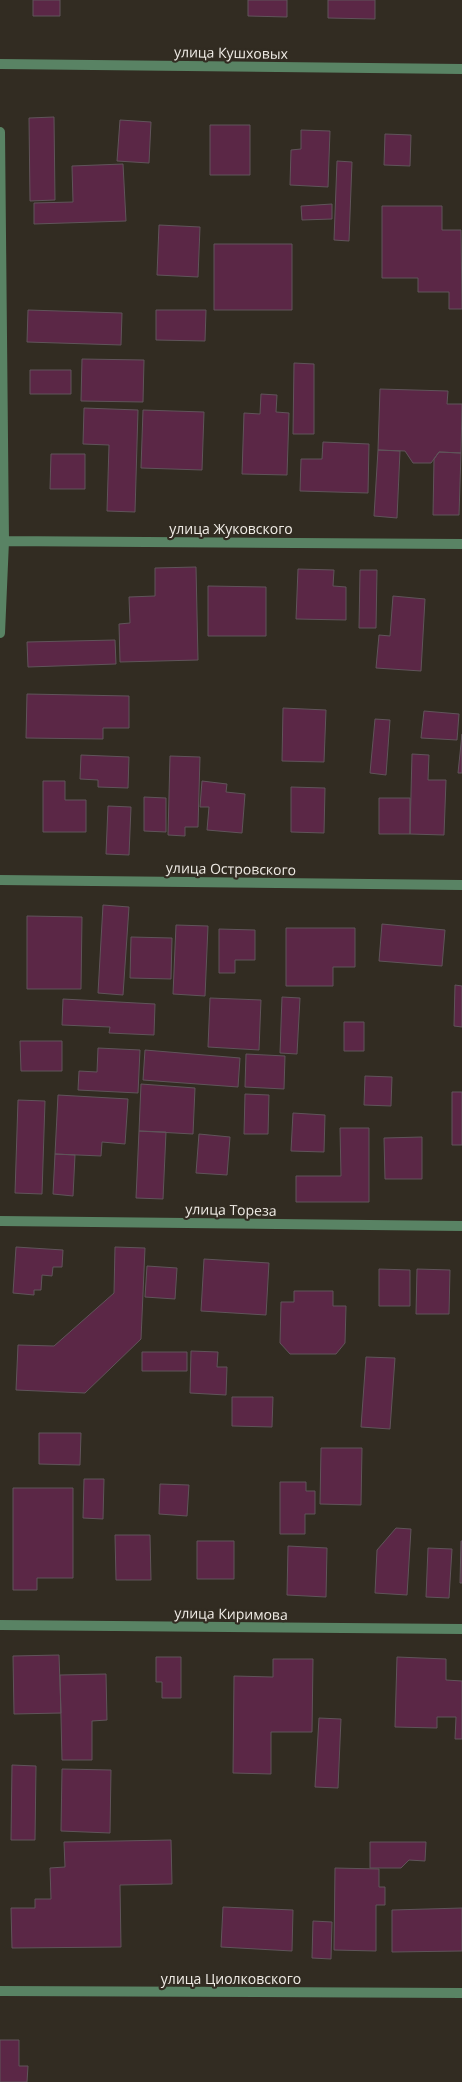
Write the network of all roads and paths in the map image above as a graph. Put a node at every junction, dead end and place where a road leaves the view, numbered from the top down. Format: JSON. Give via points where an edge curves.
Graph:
{"nodes":[{"id":1,"x":0,"y":64,"type":"edge"},
{"id":2,"x":462,"y":69,"type":"edge"},
{"id":3,"x":0,"y":132,"type":"edge"},
{"id":4,"x":2,"y":541,"type":"edge"},
{"id":5,"x":462,"y":544,"type":"edge"},
{"id":6,"x":0,"y":633,"type":"edge"},
{"id":7,"x":0,"y":880,"type":"edge"},
{"id":8,"x":462,"y":885,"type":"edge"},
{"id":9,"x":0,"y":1221,"type":"edge"},
{"id":10,"x":462,"y":1226,"type":"edge"},
{"id":11,"x":0,"y":1625,"type":"edge"},
{"id":12,"x":462,"y":1630,"type":"edge"},
{"id":13,"x":0,"y":1991,"type":"edge"},
{"id":14,"x":462,"y":1993,"type":"edge"}],
"edges":[{"from":1,"to":2,"type":"street","name":"улица Кушховых"},
{"from":3,"to":4,"type":"street"},
{"from":4,"to":5,"type":"street","name":"улица Жуковского"},
{"from":4,"to":6,"type":"street"},
{"from":7,"to":8,"type":"street","name":"улица Островского"},
{"from":9,"to":10,"type":"street","name":"улица Тореза"},
{"from":11,"to":12,"type":"street","name":"улица Киримова"},
{"from":13,"to":14,"type":"street","name":"улица Циолковского"}]}
